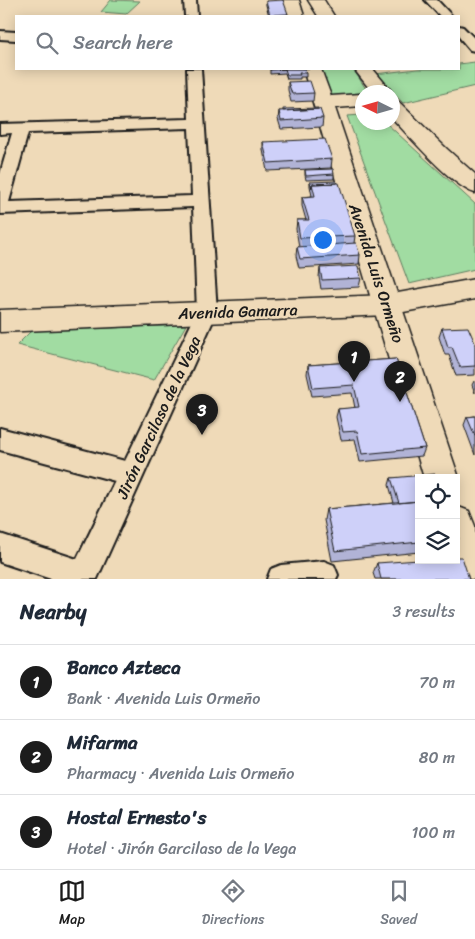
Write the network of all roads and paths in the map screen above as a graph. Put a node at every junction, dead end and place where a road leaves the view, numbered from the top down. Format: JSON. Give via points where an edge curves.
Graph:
{"nodes":[{"id":1,"x":190,"y":0,"type":"edge"},
{"id":2,"x":291,"y":0,"type":"edge"},
{"id":3,"x":316,"y":0,"type":"edge"},
{"id":4,"x":431,"y":0,"type":"edge"},
{"id":5,"x":191,"y":15,"type":"edge"},
{"id":6,"x":296,"y":15,"type":"edge"},
{"id":7,"x":325,"y":15,"type":"edge"},
{"id":8,"x":445,"y":15,"type":"edge"},
{"id":9,"x":460,"y":31,"type":"edge"},
{"id":10,"x":0,"y":35,"type":"edge"},
{"id":11,"x":15,"y":36,"type":"edge"},
{"id":12,"x":475,"y":47,"type":"edge"},
{"id":13,"x":194,"y":70,"type":"edge"},
{"id":14,"x":312,"y":70,"type":"edge"},
{"id":15,"x":364,"y":70,"type":"edge"},
{"id":16,"x":376,"y":85,"type":"edge"},
{"id":17,"x":355,"y":101,"type":"edge"},
{"id":18,"x":323,"y":103,"type":"junction"},
{"id":19,"x":400,"y":114,"type":"edge"},
{"id":20,"x":196,"y":123,"type":"junction"},
{"id":21,"x":0,"y":129,"type":"edge"},
{"id":22,"x":21,"y":129,"type":"junction"},
{"id":23,"x":475,"y":186,"type":"edge"},
{"id":24,"x":201,"y":201,"type":"junction"},
{"id":25,"x":0,"y":203,"type":"edge"},
{"id":26,"x":0,"y":208,"type":"edge"},
{"id":27,"x":475,"y":289,"type":"edge"},
{"id":28,"x":387,"y":305,"type":"junction"},
{"id":29,"x":207,"y":312,"type":"junction"},
{"id":30,"x":0,"y":321,"type":"edge"},
{"id":31,"x":0,"y":439,"type":"edge"},
{"id":32,"x":132,"y":474,"type":"junction"},
{"id":33,"x":441,"y":474,"type":"edge"},
{"id":34,"x":460,"y":536,"type":"edge"},
{"id":35,"x":0,"y":548,"type":"edge"},
{"id":36,"x":324,"y":575,"type":"dead end"},
{"id":37,"x":83,"y":577,"type":"edge"},
{"id":38,"x":281,"y":579,"type":"edge"},
{"id":39,"x":474,"y":579,"type":"edge"}],
"edges":[{"from":1,"to":5,"type":"street"},
{"from":2,"to":6,"type":"main road"},
{"from":3,"to":7,"type":"main road"},
{"from":4,"to":8,"type":"street"},
{"from":9,"to":12,"type":"street"},
{"from":10,"to":11,"type":"street"},
{"from":13,"to":20,"type":"street","name":"Jirón Garcilaso de la Vega"},
{"from":14,"to":18,"type":"main road","name":"Avenida Luis Ormeño"},
{"from":15,"to":16,"type":"main road"},
{"from":17,"to":18,"type":"main road"},
{"from":18,"to":28,"type":"main road","name":"Avenida Luis Ormeño"},
{"from":19,"to":23,"type":"main road"},
{"from":20,"to":22,"type":"street"},
{"from":20,"to":24,"type":"street","name":"Jirón Garcilaso de la Vega"},
{"from":21,"to":22,"type":"street"},
{"from":22,"to":25,"type":"street"},
{"from":24,"to":26,"type":"street"},
{"from":24,"to":29,"type":"street","name":"Jirón Garcilaso de la Vega"},
{"from":27,"to":28,"type":"main road","name":"Avenida Gamarra"},
{"from":28,"to":29,"type":"main road","name":"Avenida Gamarra"},
{"from":28,"to":33,"type":"main road","name":"Avenida Luis Ormeño"},
{"from":29,"to":30,"type":"main road","name":"Avenida Gamarra"},
{"from":29,"to":32,"type":"street","name":"Jirón Garcilaso de la Vega"},
{"from":31,"to":32,"type":"street"},
{"from":32,"to":37,"type":"street","name":"Jirón Garcilaso de la Vega"},
{"from":34,"to":39,"type":"main road"},
{"from":35,"to":37,"type":"street"},
{"from":36,"to":38,"type":"street"}]}
